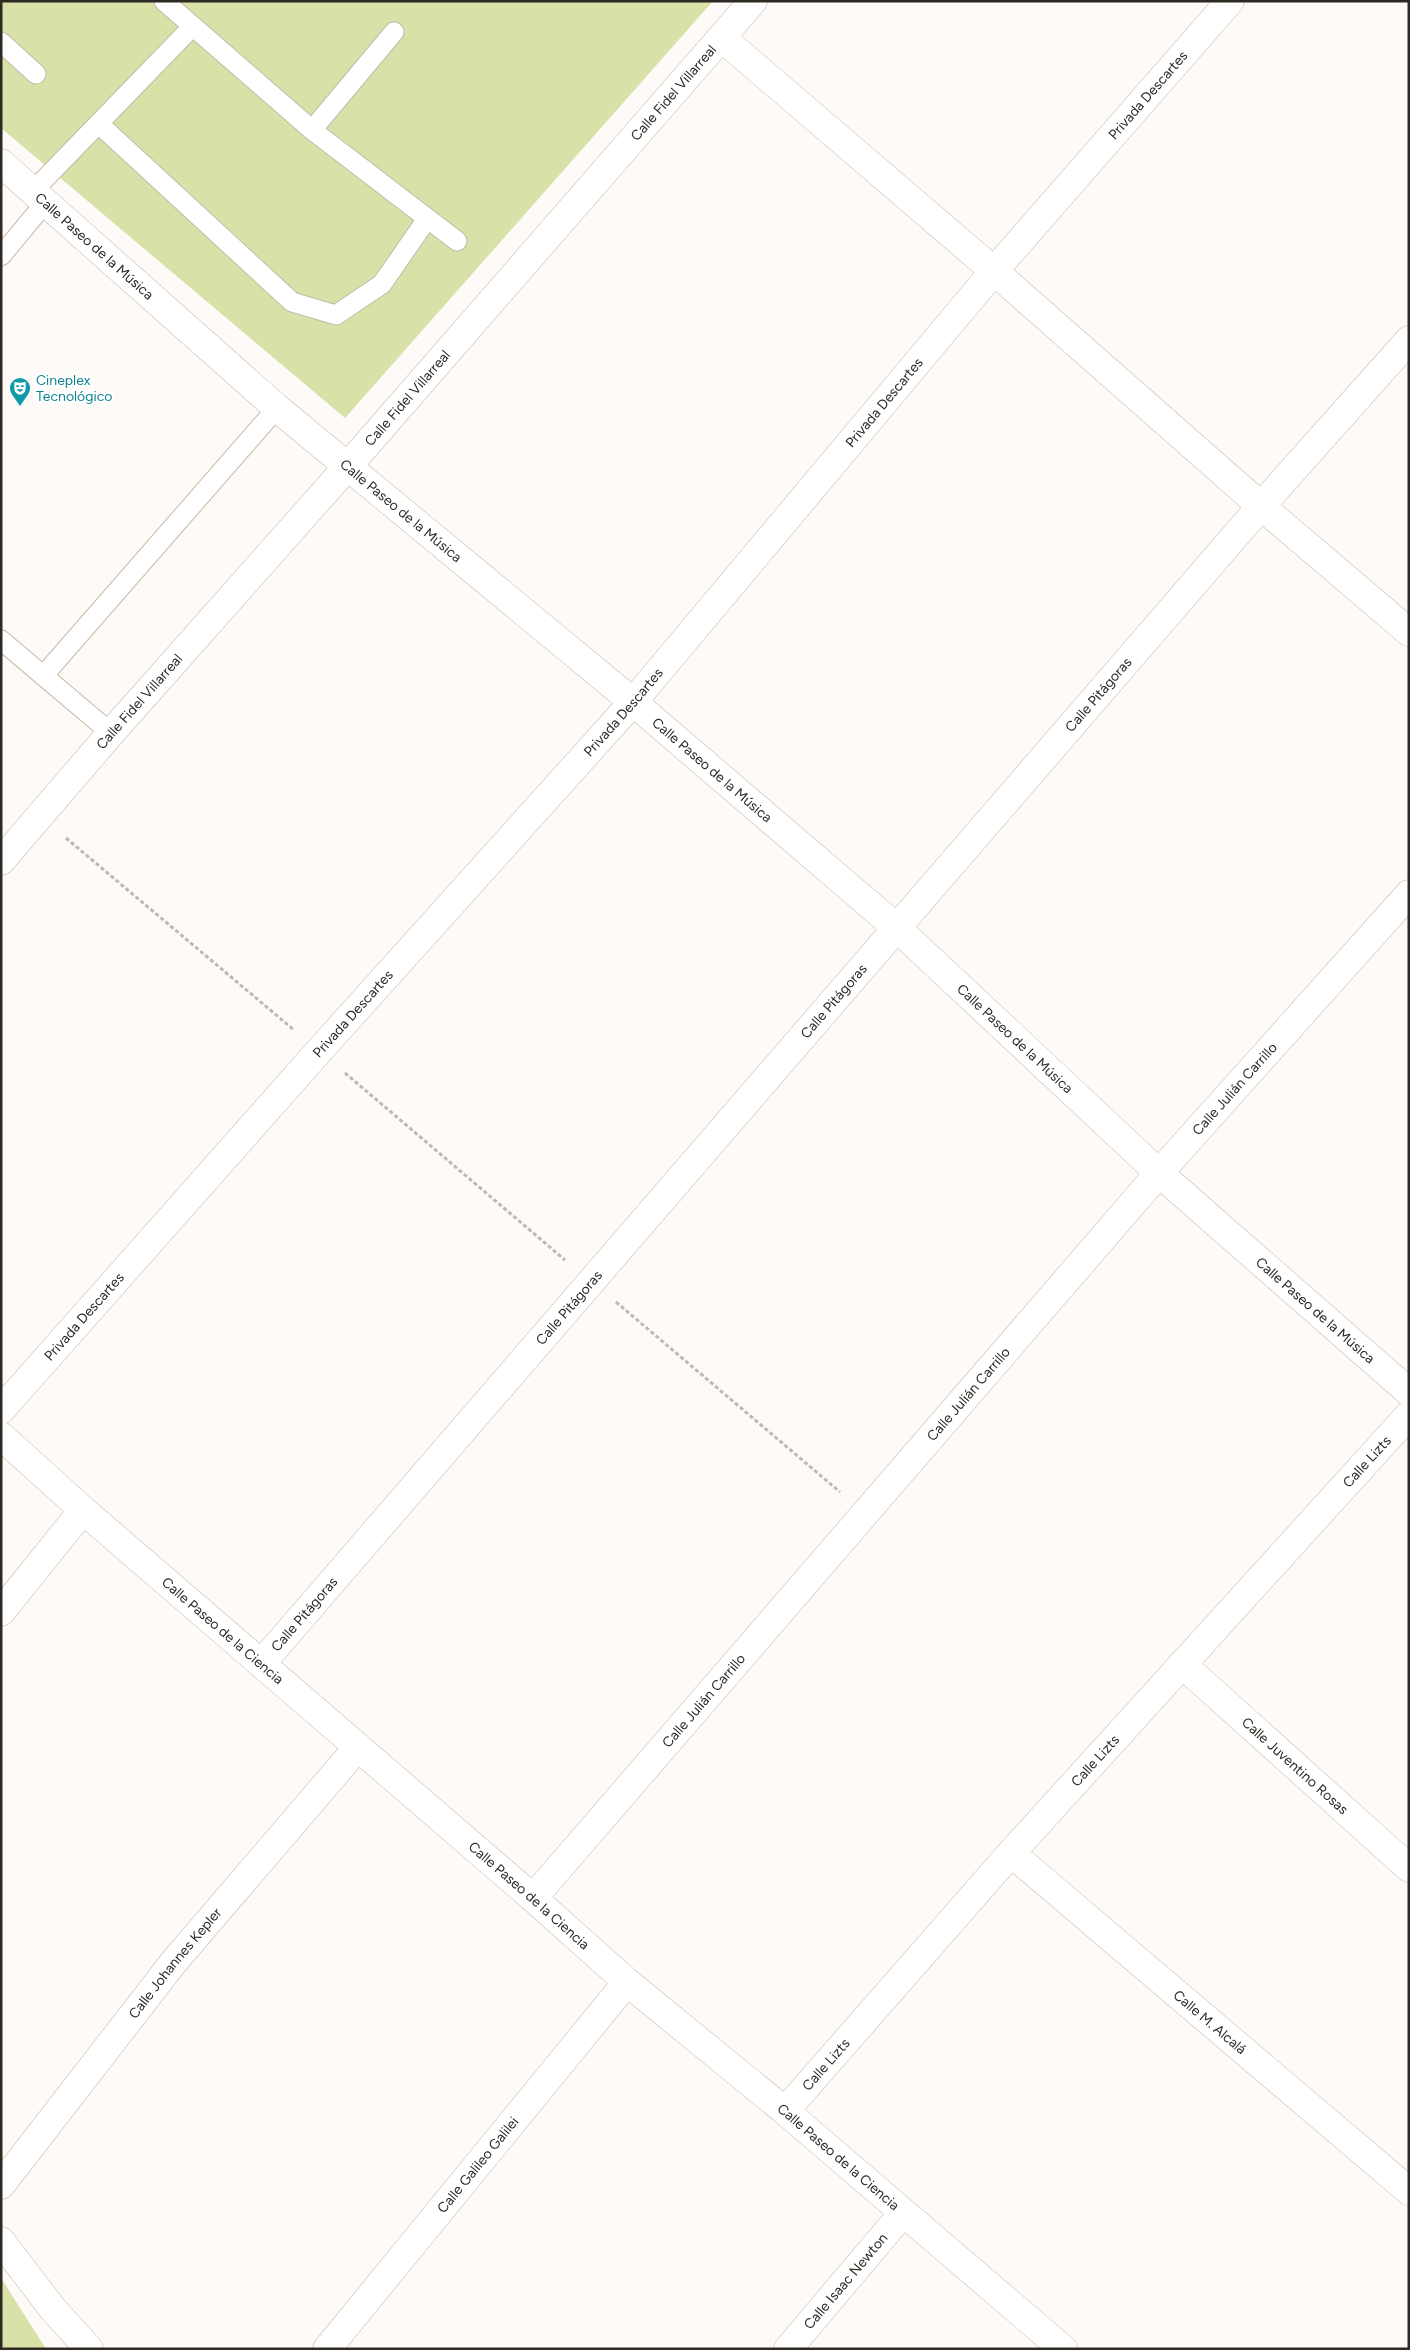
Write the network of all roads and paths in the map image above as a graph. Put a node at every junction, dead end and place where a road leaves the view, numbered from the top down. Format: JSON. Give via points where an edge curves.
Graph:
{"nodes":[{"id":1,"x":164,"y":1,"type":"edge"},
{"id":2,"x":753,"y":1,"type":"edge"},
{"id":3,"x":1230,"y":1,"type":"edge"},
{"id":4,"x":193,"y":26,"type":"junction"},
{"id":5,"x":394,"y":32,"type":"dead end"},
{"id":6,"x":722,"y":38,"type":"junction"},
{"id":7,"x":1,"y":42,"type":"edge"},
{"id":8,"x":36,"y":74,"type":"dead end"},
{"id":9,"x":98,"y":124,"type":"junction"},
{"id":10,"x":312,"y":130,"type":"junction"},
{"id":11,"x":1,"y":163,"type":"edge"},
{"id":12,"x":39,"y":197,"type":"junction"},
{"id":13,"x":427,"y":219,"type":"junction"},
{"id":14,"x":457,"y":241,"type":"dead end"},
{"id":15,"x":1,"y":256,"type":"edge"},
{"id":16,"x":994,"y":271,"type":"junction"},
{"id":17,"x":1409,"y":340,"type":"edge"},
{"id":18,"x":277,"y":408,"type":"junction"},
{"id":19,"x":348,"y":466,"type":"junction"},
{"id":20,"x":1261,"y":506,"type":"junction"},
{"id":21,"x":1409,"y":632,"type":"edge"},
{"id":22,"x":1,"y":640,"type":"edge"},
{"id":23,"x":43,"y":676,"type":"junction"},
{"id":24,"x":633,"y":702,"type":"junction"},
{"id":25,"x":111,"y":733,"type":"junction"},
{"id":26,"x":41,"y":816,"type":"junction"},
{"id":27,"x":1,"y":861,"type":"edge"},
{"id":28,"x":1409,"y":894,"type":"edge"},
{"id":29,"x":898,"y":928,"type":"junction"},
{"id":30,"x":319,"y":1051,"type":"junction"},
{"id":31,"x":1159,"y":1173,"type":"junction"},
{"id":32,"x":591,"y":1282,"type":"junction"},
{"id":33,"x":1409,"y":1392,"type":"edge"},
{"id":34,"x":1,"y":1410,"type":"edge"},
{"id":35,"x":1409,"y":1415,"type":"edge"},
{"id":36,"x":1,"y":1436,"type":"edge"},
{"id":37,"x":83,"y":1510,"type":"junction"},
{"id":38,"x":866,"y":1513,"type":"junction"},
{"id":39,"x":1,"y":1612,"type":"edge"},
{"id":40,"x":260,"y":1664,"type":"junction"},
{"id":41,"x":1182,"y":1664,"type":"junction"},
{"id":42,"x":358,"y":1747,"type":"junction"},
{"id":43,"x":1011,"y":1853,"type":"junction"},
{"id":44,"x":1409,"y":1868,"type":"edge"},
{"id":45,"x":533,"y":1898,"type":"junction"},
{"id":46,"x":627,"y":1982,"type":"junction"},
{"id":47,"x":786,"y":2111,"type":"junction"},
{"id":48,"x":1,"y":2185,"type":"edge"},
{"id":49,"x":1409,"y":2191,"type":"edge"},
{"id":50,"x":903,"y":2213,"type":"junction"},
{"id":51,"x":1,"y":2241,"type":"edge"},
{"id":52,"x":89,"y":2349,"type":"edge"},
{"id":53,"x":327,"y":2349,"type":"edge"},
{"id":54,"x":788,"y":2349,"type":"edge"},
{"id":55,"x":1063,"y":2349,"type":"edge"}],
"edges":[{"from":1,"to":4,"type":"lane"},
{"from":2,"to":6,"type":"street","name":"Calle Fidel Villarreal"},
{"from":3,"to":16,"type":"street","name":"Privada Descartes"},
{"from":4,"to":9,"type":"lane"},
{"from":4,"to":10,"type":"lane"},
{"from":5,"to":10,"type":"lane"},
{"from":6,"to":16,"type":"street"},
{"from":6,"to":19,"type":"street","name":"Calle Fidel Villarreal"},
{"from":7,"to":8,"type":"lane"},
{"from":9,"to":12,"type":"lane"},
{"from":9,"to":13,"type":"lane","via":[[292,302],[336,315],[382,284]]},
{"from":10,"to":13,"type":"lane"},
{"from":11,"to":12,"type":"street","name":"Calle Paseo de la Música"},
{"from":12,"to":15,"type":"lane"},
{"from":12,"to":18,"type":"street","name":"Calle Paseo de la Música"},
{"from":13,"to":14,"type":"lane"},
{"from":16,"to":20,"type":"street"},
{"from":16,"to":24,"type":"street","name":"Privada Descartes"},
{"from":17,"to":20,"type":"street","name":"Calle Pitágoras"},
{"from":18,"to":19,"type":"street","name":"Calle Paseo de la Música"},
{"from":18,"to":23,"type":"lane"},
{"from":19,"to":24,"type":"street","name":"Calle Paseo de la Música"},
{"from":19,"to":25,"type":"street","name":"Calle Fidel Villarreal"},
{"from":20,"to":21,"type":"street"},
{"from":20,"to":29,"type":"street","name":"Calle Pitágoras"},
{"from":22,"to":23,"type":"lane"},
{"from":23,"to":25,"type":"lane"},
{"from":24,"to":29,"type":"street","name":"Calle Paseo de la Música"},
{"from":24,"to":30,"type":"street","name":"Privada Descartes"},
{"from":25,"to":26,"type":"street","name":"Calle Fidel Villarreal"},
{"from":26,"to":27,"type":"street","name":"Calle Fidel Villarreal"},
{"from":26,"to":30,"type":"path"},
{"from":28,"to":31,"type":"street","name":"Calle Julián Carrillo"},
{"from":29,"to":31,"type":"street","name":"Calle Paseo de la Música"},
{"from":29,"to":32,"type":"street","name":"Calle Pitágoras"},
{"from":30,"to":32,"type":"path"},
{"from":30,"to":34,"type":"street","name":"Privada Descartes"},
{"from":31,"to":33,"type":"street","name":"Calle Paseo de la Música"},
{"from":31,"to":38,"type":"street","name":"Calle Julián Carrillo"},
{"from":32,"to":38,"type":"path"},
{"from":32,"to":40,"type":"street","name":"Calle Pitágoras"},
{"from":35,"to":41,"type":"street","name":"Calle Lizts"},
{"from":36,"to":37,"type":"street","name":"Calle Paseo de la Ciencia"},
{"from":37,"to":39,"type":"street"},
{"from":37,"to":40,"type":"street","name":"Calle Paseo de la Ciencia"},
{"from":38,"to":45,"type":"street","name":"Calle Julián Carrillo"},
{"from":40,"to":42,"type":"street","name":"Calle Paseo de la Ciencia"},
{"from":41,"to":43,"type":"street","name":"Calle Lizts"},
{"from":41,"to":44,"type":"street","name":"Calle Juventino Rosas"},
{"from":42,"to":45,"type":"street","name":"Calle Paseo de la Ciencia"},
{"from":42,"to":48,"type":"street","name":"Calle Johannes Kepler","via":[[173,1963]]},
{"from":43,"to":47,"type":"street","name":"Calle Lizts"},
{"from":43,"to":49,"type":"street","name":"Calle M. Alcalá"},
{"from":45,"to":46,"type":"street","name":"Calle Paseo de la Ciencia"},
{"from":46,"to":47,"type":"street","name":"Calle Paseo de la Ciencia"},
{"from":46,"to":53,"type":"street","name":"Calle Galileo Galilei"},
{"from":47,"to":50,"type":"street","name":"Calle Paseo de la Ciencia"},
{"from":50,"to":54,"type":"street","name":"Calle Isaac Newton"},
{"from":50,"to":55,"type":"street","name":"Calle Paseo de la Ciencia"},
{"from":51,"to":52,"type":"street","via":[[52,2308]]}]}
